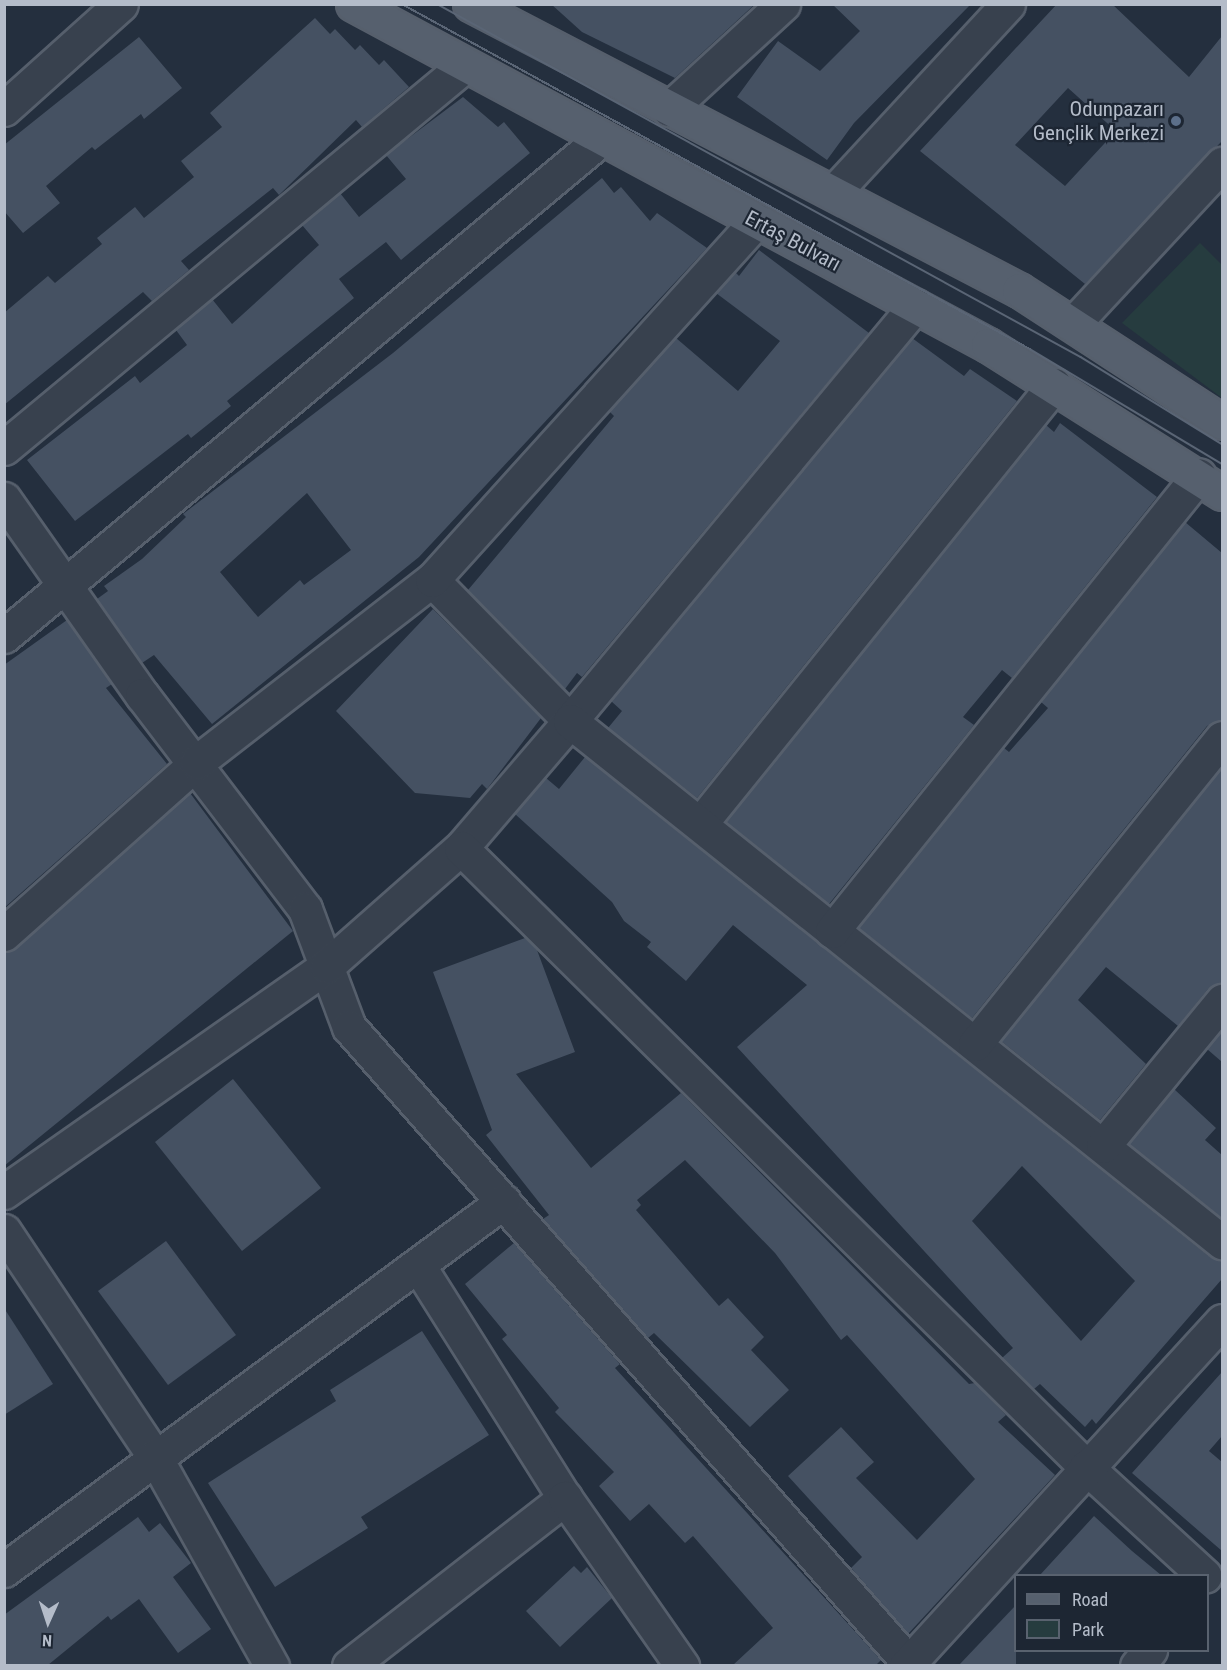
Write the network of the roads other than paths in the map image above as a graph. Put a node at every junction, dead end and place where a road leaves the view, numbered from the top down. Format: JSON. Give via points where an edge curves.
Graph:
{"nodes":[{"id":1,"x":121,"y":4,"type":"edge"},
{"id":2,"x":353,"y":4,"type":"edge"},
{"id":3,"x":783,"y":4,"type":"edge"},
{"id":4,"x":1008,"y":4,"type":"edge"},
{"id":5,"x":471,"y":5,"type":"edge"},
{"id":6,"x":464,"y":66,"type":"junction"},
{"id":7,"x":4,"y":109,"type":"edge"},
{"id":8,"x":669,"y":109,"type":"junction"},
{"id":9,"x":601,"y":139,"type":"junction"},
{"id":10,"x":1222,"y":164,"type":"edge"},
{"id":11,"x":834,"y":192,"type":"junction"},
{"id":12,"x":756,"y":221,"type":"junction"},
{"id":13,"x":915,"y":306,"type":"junction"},
{"id":14,"x":1075,"y":321,"type":"junction"},
{"id":15,"x":1054,"y":385,"type":"junction"},
{"id":16,"x":1222,"y":422,"type":"edge"},
{"id":17,"x":4,"y":448,"type":"edge"},
{"id":18,"x":1211,"y":484,"type":"edge"},
{"id":19,"x":4,"y":499,"type":"edge"},
{"id":20,"x":432,"y":580,"type":"junction"},
{"id":21,"x":65,"y":587,"type":"junction"},
{"id":22,"x":4,"y":636,"type":"edge"},
{"id":23,"x":570,"y":722,"type":"junction"},
{"id":24,"x":1222,"y":738,"type":"edge"},
{"id":25,"x":196,"y":762,"type":"junction"},
{"id":26,"x":700,"y":824,"type":"junction"},
{"id":27,"x":461,"y":848,"type":"junction"},
{"id":28,"x":832,"y":930,"type":"junction"},
{"id":29,"x":4,"y":934,"type":"edge"},
{"id":30,"x":327,"y":966,"type":"junction"},
{"id":31,"x":1222,"y":1001,"type":"edge"},
{"id":32,"x":975,"y":1044,"type":"junction"},
{"id":33,"x":1103,"y":1146,"type":"junction"},
{"id":34,"x":4,"y":1192,"type":"edge"},
{"id":35,"x":504,"y":1202,"type":"junction"},
{"id":36,"x":4,"y":1231,"type":"edge"},
{"id":37,"x":1222,"y":1242,"type":"edge"},
{"id":38,"x":418,"y":1265,"type":"junction"},
{"id":39,"x":1222,"y":1321,"type":"edge"},
{"id":40,"x":155,"y":1457,"type":"junction"},
{"id":41,"x":1086,"y":1467,"type":"junction"},
{"id":42,"x":565,"y":1498,"type":"junction"},
{"id":43,"x":4,"y":1570,"type":"edge"},
{"id":44,"x":1207,"y":1574,"type":"edge"},
{"id":45,"x":1148,"y":1652,"type":"edge"},
{"id":46,"x":671,"y":1662,"type":"edge"},
{"id":47,"x":907,"y":1664,"type":"edge"},
{"id":48,"x":272,"y":1665,"type":"edge"},
{"id":49,"x":349,"y":1665,"type":"edge"},
{"id":50,"x":1137,"y":1665,"type":"edge"}],
"edges":[{"from":1,"to":7,"type":"street"},
{"from":2,"to":6,"type":"main road","name":"Ertaş Bulvarı"},
{"from":3,"to":8,"type":"street"},
{"from":4,"to":11,"type":"street"},
{"from":5,"to":8,"type":"main road"},
{"from":6,"to":9,"type":"main road","name":"Ertaş Bulvarı"},
{"from":6,"to":17,"type":"street"},
{"from":8,"to":11,"type":"main road"},
{"from":9,"to":12,"type":"main road","name":"Ertaş Bulvarı"},
{"from":9,"to":21,"type":"street"},
{"from":10,"to":14,"type":"street"},
{"from":11,"to":14,"type":"main road"},
{"from":12,"to":13,"type":"main road","name":"Ertaş Bulvarı"},
{"from":12,"to":20,"type":"street"},
{"from":13,"to":15,"type":"main road","name":"Ertaş Bulvarı"},
{"from":13,"to":23,"type":"street"},
{"from":14,"to":16,"type":"main road"},
{"from":15,"to":18,"type":"main road","name":"Ertaş Bulvarı"},
{"from":15,"to":26,"type":"street"},
{"from":18,"to":28,"type":"street"},
{"from":19,"to":21,"type":"street"},
{"from":20,"to":23,"type":"street"},
{"from":20,"to":25,"type":"street"},
{"from":21,"to":22,"type":"street"},
{"from":21,"to":25,"type":"street"},
{"from":23,"to":26,"type":"street"},
{"from":23,"to":27,"type":"street"},
{"from":24,"to":32,"type":"street"},
{"from":25,"to":29,"type":"street"},
{"from":25,"to":30,"type":"street","via":[[305,909]]},
{"from":26,"to":28,"type":"street"},
{"from":27,"to":30,"type":"street"},
{"from":27,"to":41,"type":"street"},
{"from":28,"to":32,"type":"street"},
{"from":30,"to":34,"type":"street"},
{"from":30,"to":35,"type":"street","via":[[349,1027]]},
{"from":31,"to":33,"type":"street"},
{"from":32,"to":33,"type":"street"},
{"from":33,"to":37,"type":"street"},
{"from":35,"to":38,"type":"street"},
{"from":35,"to":47,"type":"street"},
{"from":36,"to":40,"type":"street"},
{"from":38,"to":40,"type":"street"},
{"from":38,"to":42,"type":"street"},
{"from":39,"to":41,"type":"street"},
{"from":40,"to":43,"type":"street"},
{"from":40,"to":48,"type":"street"},
{"from":41,"to":44,"type":"street"},
{"from":41,"to":47,"type":"street"},
{"from":42,"to":46,"type":"street"},
{"from":42,"to":49,"type":"street"},
{"from":45,"to":50,"type":"street"}]}
